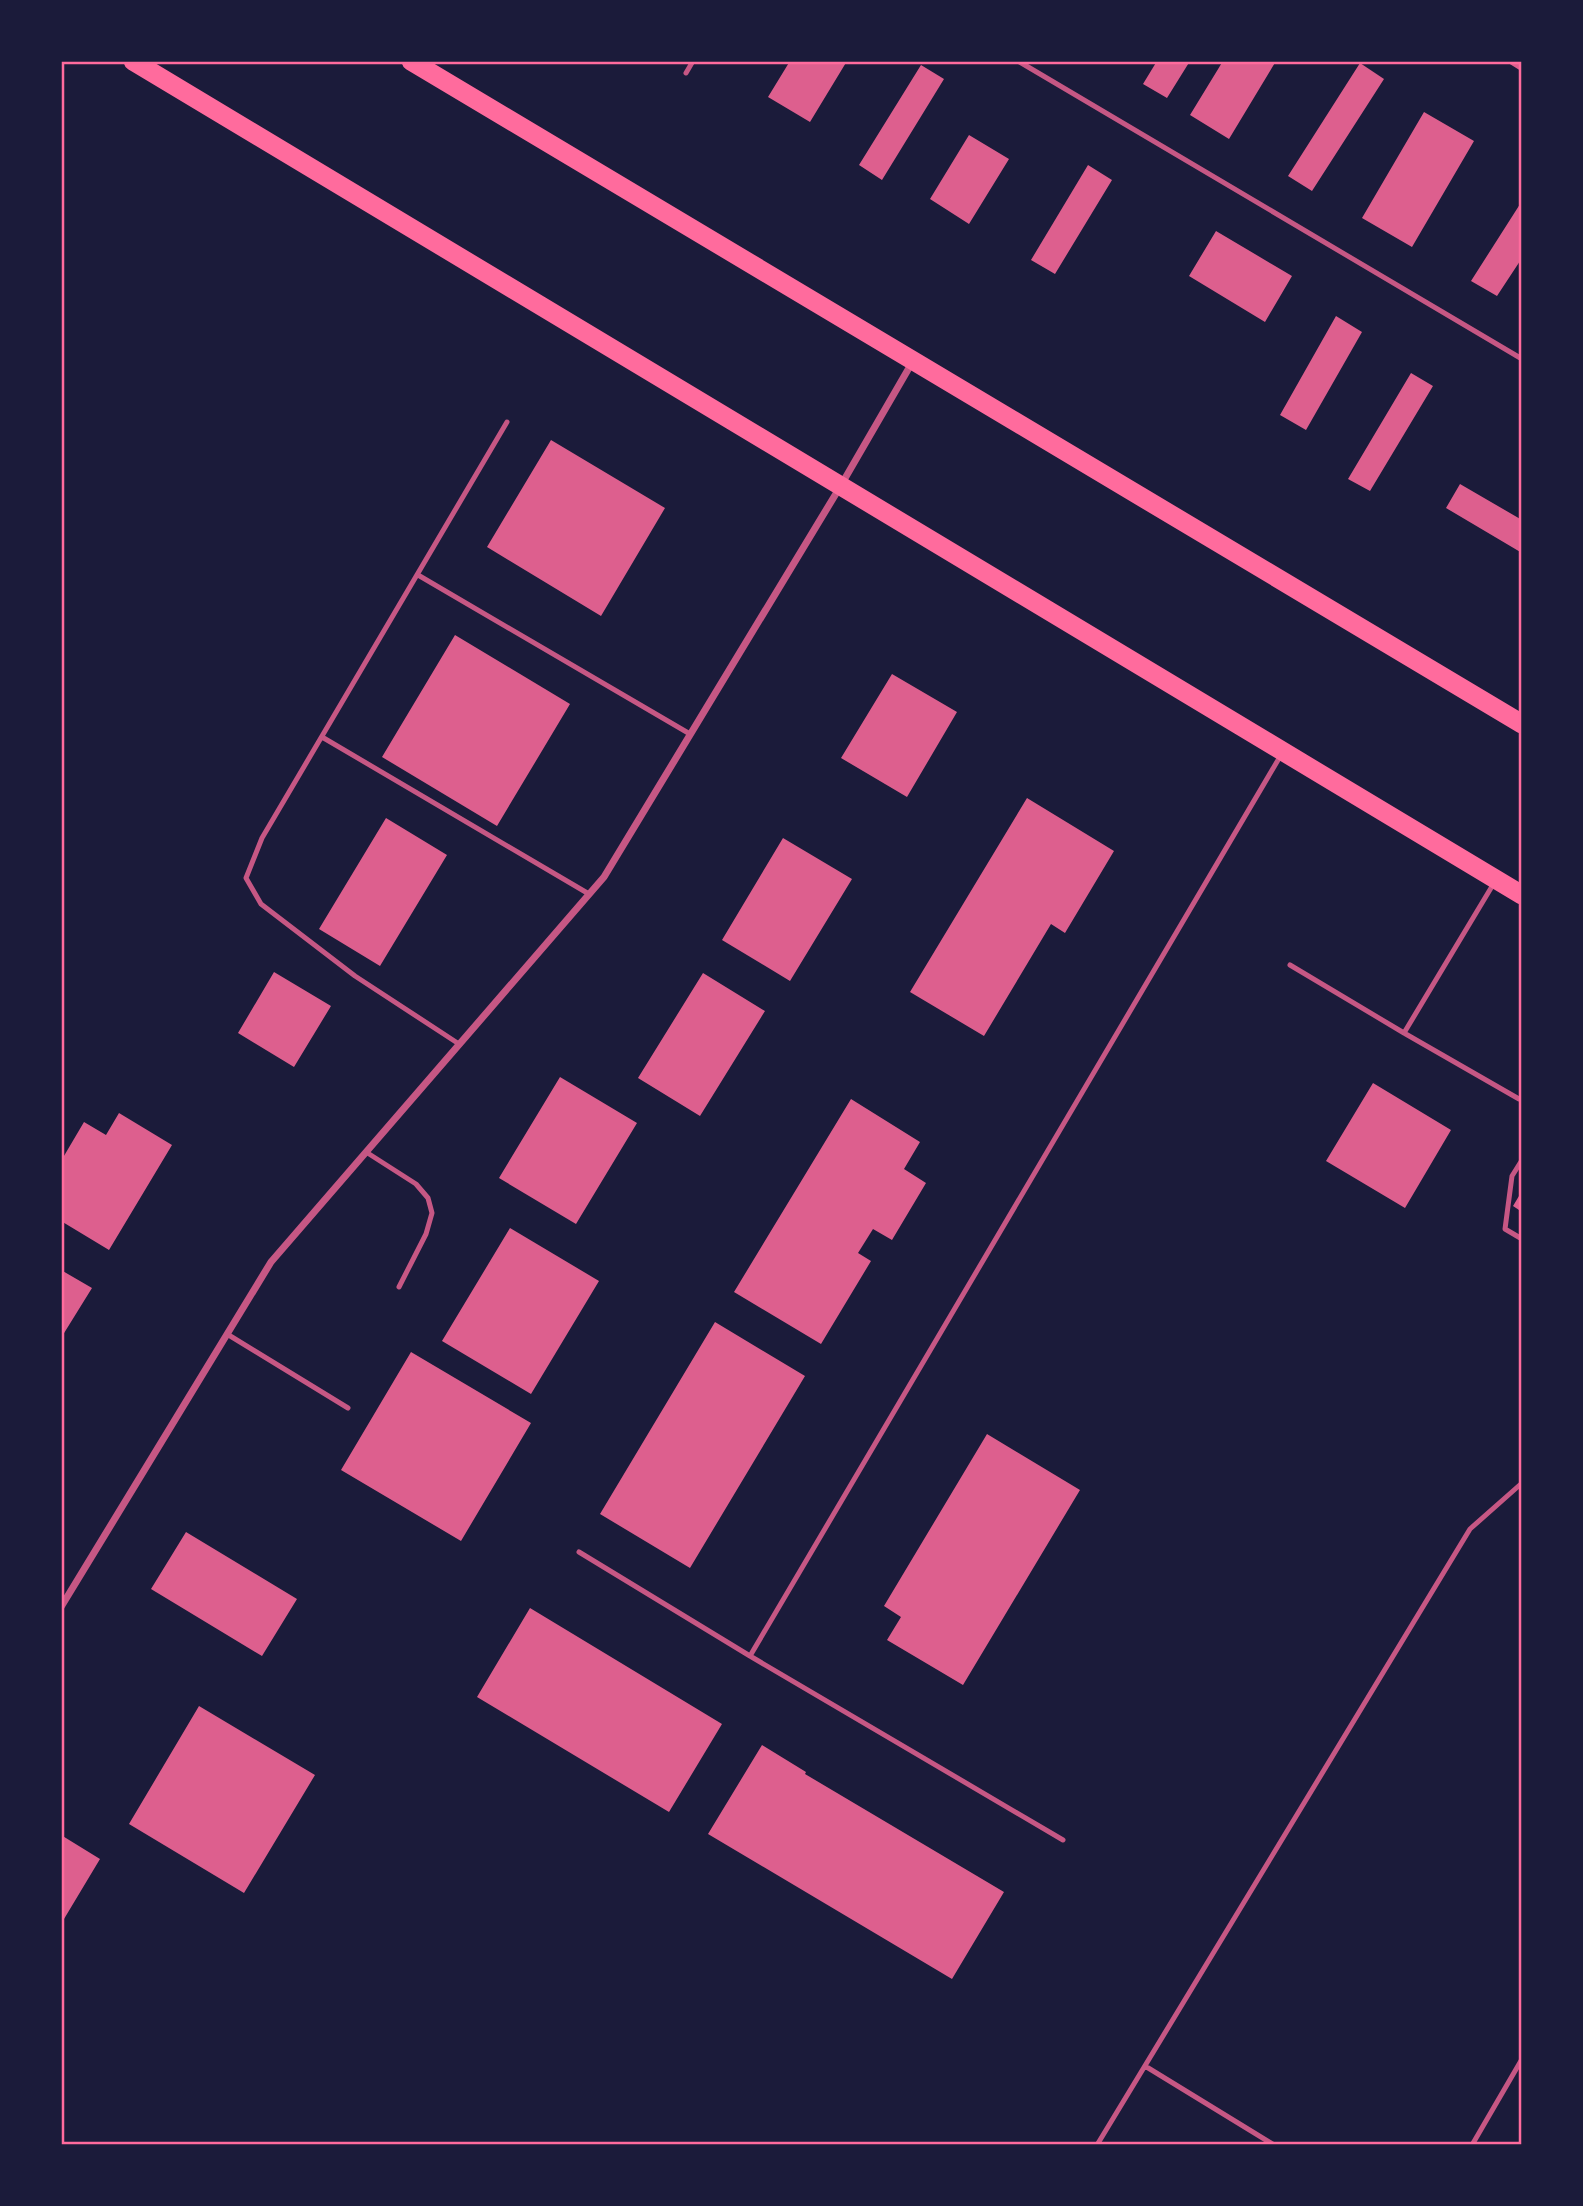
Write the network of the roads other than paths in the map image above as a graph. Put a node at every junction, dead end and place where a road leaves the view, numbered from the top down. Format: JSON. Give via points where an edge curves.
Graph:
{"nodes":[{"id":1,"x":133,"y":61,"type":"edge"},
{"id":2,"x":411,"y":61,"type":"edge"},
{"id":3,"x":693,"y":61,"type":"edge"},
{"id":4,"x":1018,"y":61,"type":"edge"},
{"id":5,"x":686,"y":74,"type":"dead end"},
{"id":6,"x":1522,"y":359,"type":"edge"},
{"id":7,"x":914,"y":360,"type":"junction"},
{"id":8,"x":507,"y":422,"type":"dead end"},
{"id":9,"x":840,"y":487,"type":"junction"},
{"id":10,"x":418,"y":575,"type":"junction"},
{"id":11,"x":1522,"y":724,"type":"edge"},
{"id":12,"x":690,"y":734,"type":"junction"},
{"id":13,"x":321,"y":737,"type":"junction"},
{"id":14,"x":1282,"y":752,"type":"junction"},
{"id":15,"x":1496,"y":880,"type":"junction"},
{"id":16,"x":589,"y":894,"type":"junction"},
{"id":17,"x":1522,"y":895,"type":"edge"},
{"id":18,"x":1290,"y":965,"type":"dead end"},
{"id":19,"x":1404,"y":1033,"type":"junction"},
{"id":20,"x":459,"y":1044,"type":"junction"},
{"id":21,"x":1519,"y":1099,"type":"dead end"},
{"id":22,"x":366,"y":1152,"type":"junction"},
{"id":23,"x":1522,"y":1160,"type":"edge"},
{"id":24,"x":1522,"y":1239,"type":"edge"},
{"id":25,"x":399,"y":1287,"type":"dead end"},
{"id":26,"x":227,"y":1334,"type":"junction"},
{"id":27,"x":348,"y":1408,"type":"dead end"},
{"id":28,"x":1522,"y":1483,"type":"edge"},
{"id":29,"x":579,"y":1552,"type":"dead end"},
{"id":30,"x":61,"y":1607,"type":"edge"},
{"id":31,"x":751,"y":1656,"type":"junction"},
{"id":32,"x":1063,"y":1840,"type":"dead end"},
{"id":33,"x":1522,"y":2059,"type":"edge"},
{"id":34,"x":1145,"y":2066,"type":"junction"},
{"id":35,"x":1097,"y":2145,"type":"edge"},
{"id":36,"x":1274,"y":2145,"type":"edge"},
{"id":37,"x":1472,"y":2145,"type":"edge"}],
"edges":[{"from":1,"to":9,"type":"highway"},
{"from":2,"to":7,"type":"highway"},
{"from":3,"to":5,"type":"lane"},
{"from":4,"to":6,"type":"lane"},
{"from":7,"to":9,"type":"street"},
{"from":7,"to":11,"type":"highway"},
{"from":8,"to":10,"type":"lane"},
{"from":9,"to":12,"type":"street"},
{"from":9,"to":14,"type":"highway"},
{"from":10,"to":12,"type":"lane"},
{"from":10,"to":13,"type":"lane"},
{"from":12,"to":16,"type":"street","via":[[604,877]]},
{"from":13,"to":16,"type":"lane"},
{"from":13,"to":20,"type":"lane","via":[[262,838],[246,878],[261,904],[355,976]]},
{"from":14,"to":15,"type":"highway"},
{"from":14,"to":31,"type":"lane"},
{"from":15,"to":17,"type":"highway"},
{"from":15,"to":19,"type":"lane"},
{"from":16,"to":20,"type":"street"},
{"from":18,"to":19,"type":"lane"},
{"from":19,"to":21,"type":"lane"},
{"from":20,"to":22,"type":"street"},
{"from":22,"to":25,"type":"lane","via":[[416,1184],[428,1198],[432,1213]]},
{"from":22,"to":26,"type":"street","via":[[271,1262]]},
{"from":23,"to":24,"type":"lane","via":[[1512,1176],[1505,1229]]},
{"from":26,"to":27,"type":"lane"},
{"from":26,"to":30,"type":"street"},
{"from":28,"to":34,"type":"lane","via":[[1471,1529]]},
{"from":29,"to":31,"type":"lane"},
{"from":31,"to":32,"type":"lane"},
{"from":33,"to":37,"type":"lane"},
{"from":34,"to":35,"type":"lane"},
{"from":34,"to":36,"type":"lane"}]}
